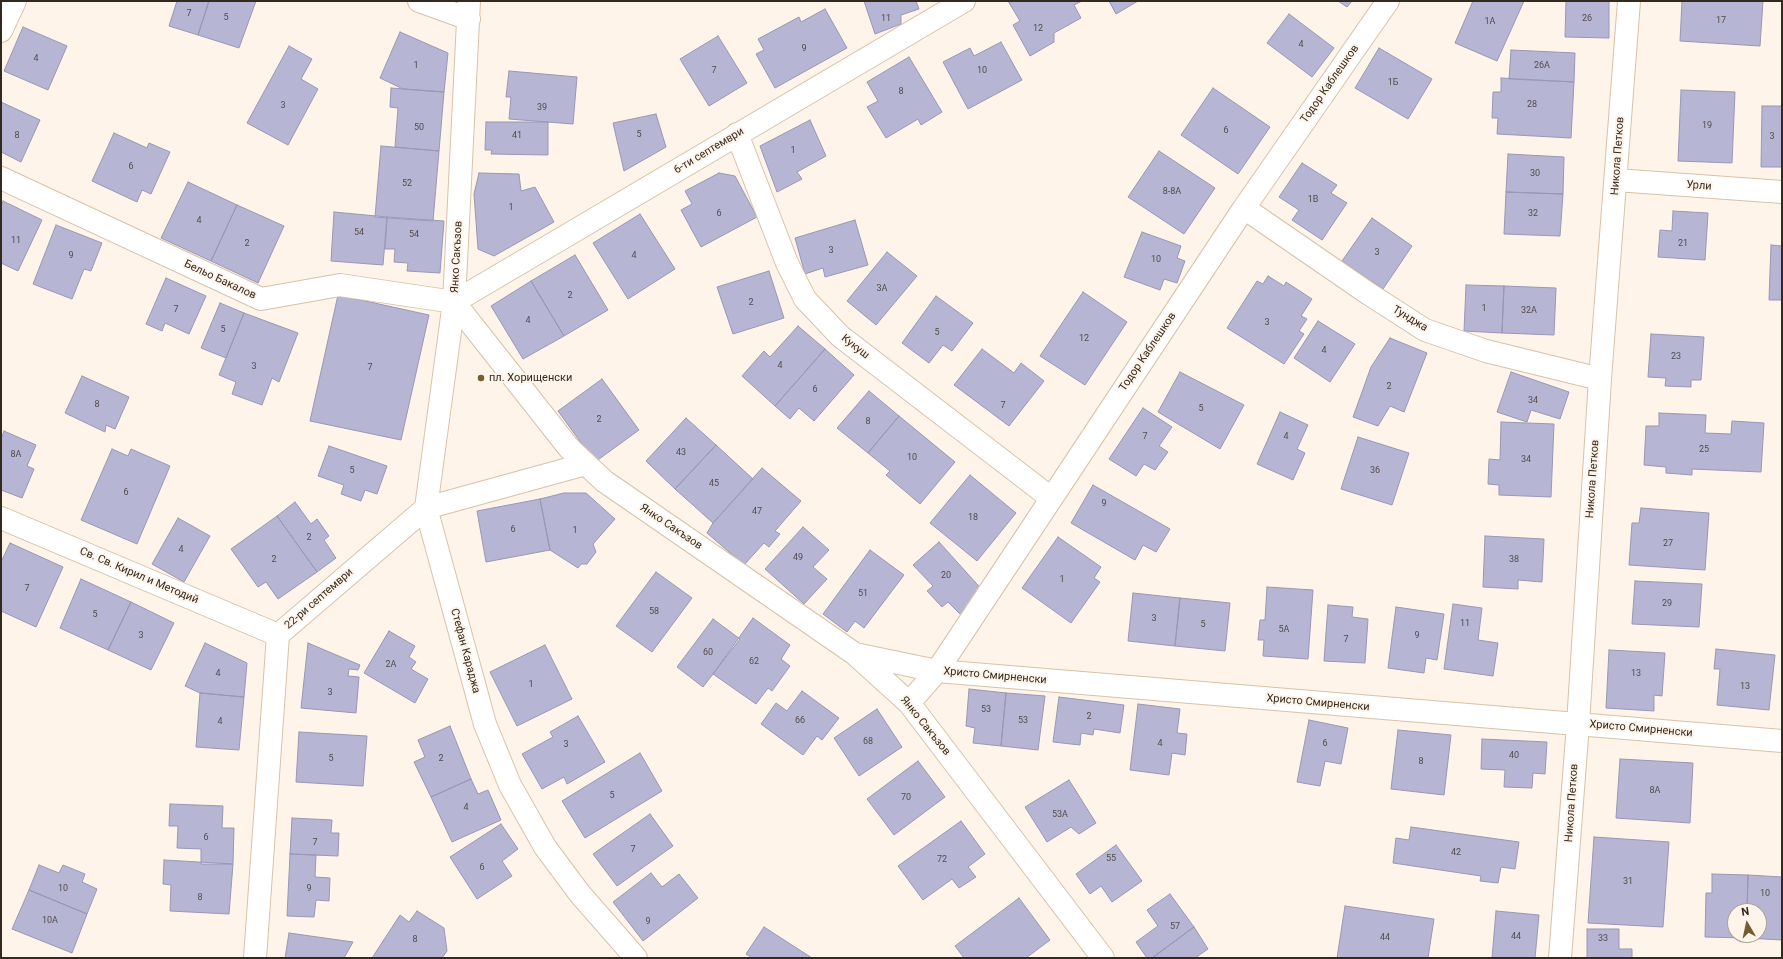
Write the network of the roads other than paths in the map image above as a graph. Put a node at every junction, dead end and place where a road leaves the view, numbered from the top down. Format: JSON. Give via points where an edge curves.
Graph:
{"nodes":[{"id":1,"x":15,"y":1,"type":"edge"},
{"id":2,"x":418,"y":1,"type":"edge"},
{"id":3,"x":964,"y":1,"type":"edge"},
{"id":4,"x":1388,"y":1,"type":"edge"},
{"id":5,"x":1629,"y":1,"type":"edge"},
{"id":6,"x":469,"y":10,"type":"edge"},
{"id":7,"x":1,"y":31,"type":"edge"},
{"id":8,"x":737,"y":134,"type":"junction"},
{"id":9,"x":1,"y":178,"type":"edge"},
{"id":10,"x":1616,"y":180,"type":"junction"},
{"id":11,"x":1782,"y":192,"type":"edge"},
{"id":12,"x":1244,"y":208,"type":"junction"},
{"id":13,"x":454,"y":302,"type":"junction"},
{"id":14,"x":1600,"y":378,"type":"junction"},
{"id":15,"x":586,"y":464,"type":"junction"},
{"id":16,"x":1051,"y":498,"type":"junction"},
{"id":17,"x":426,"y":508,"type":"junction"},
{"id":18,"x":1,"y":518,"type":"edge"},
{"id":19,"x":278,"y":635,"type":"junction"},
{"id":20,"x":855,"y":654,"type":"junction"},
{"id":21,"x":937,"y":671,"type":"junction"},
{"id":22,"x":909,"y":703,"type":"junction"},
{"id":23,"x":1578,"y":724,"type":"junction"},
{"id":24,"x":1782,"y":741,"type":"edge"},
{"id":25,"x":255,"y":958,"type":"edge"},
{"id":26,"x":636,"y":958,"type":"edge"},
{"id":27,"x":1103,"y":958,"type":"edge"},
{"id":28,"x":1560,"y":958,"type":"edge"}],
"edges":[{"from":1,"to":7,"type":"street"},
{"from":2,"to":6,"type":"street"},
{"from":3,"to":8,"type":"street","name":"6-ти септември"},
{"from":4,"to":12,"type":"street","name":"Тодор Каблешков"},
{"from":5,"to":10,"type":"street","name":"Никола Петков"},
{"from":6,"to":13,"type":"street","name":"Янко Сакъзов"},
{"from":8,"to":13,"type":"street","name":"6-ти септември"},
{"from":8,"to":16,"type":"street","name":"Кукуш","via":[[787,263],[806,299],[840,336]]},
{"from":9,"to":13,"type":"street","name":"Бельо Бакалов","via":[[261,299],[340,285]]},
{"from":10,"to":11,"type":"street","name":"Урли"},
{"from":10,"to":14,"type":"street","name":"Никола Петков"},
{"from":12,"to":14,"type":"street","name":"Тунджа","via":[[1425,330],[1486,352]]},
{"from":12,"to":16,"type":"street","name":"Тодор Каблешков"},
{"from":13,"to":15,"type":"street","name":"Янко Сакъзов","via":[[569,448]]},
{"from":13,"to":17,"type":"street","name":"Стефан Караджа"},
{"from":14,"to":23,"type":"street","name":"Никола Петков"},
{"from":15,"to":17,"type":"street","name":"22-ри септември"},
{"from":15,"to":20,"type":"street","name":"Янко Сакъзов","via":[[604,482]]},
{"from":16,"to":21,"type":"street","name":"Тодор Каблешков"},
{"from":17,"to":19,"type":"street","name":"22-ри септември"},
{"from":17,"to":26,"type":"street","name":"Стефан Караджа","via":[[485,724],[510,785],[545,847],[580,894]]},
{"from":18,"to":19,"type":"street","name":"Св. Св. Кирил и Методий"},
{"from":19,"to":25,"type":"street","name":"22-ри септември"},
{"from":20,"to":21,"type":"street","name":"Христо Смирненски"},
{"from":20,"to":22,"type":"street","name":"Янко Сакъзов"},
{"from":21,"to":22,"type":"street","name":"Тодор Каблешков"},
{"from":21,"to":23,"type":"street","name":"Христо Смирненски"},
{"from":22,"to":27,"type":"street","name":"Янко Сакъзов"},
{"from":23,"to":24,"type":"street","name":"Христо Смирненски"},
{"from":23,"to":28,"type":"street","name":"Никола Петков"}]}
